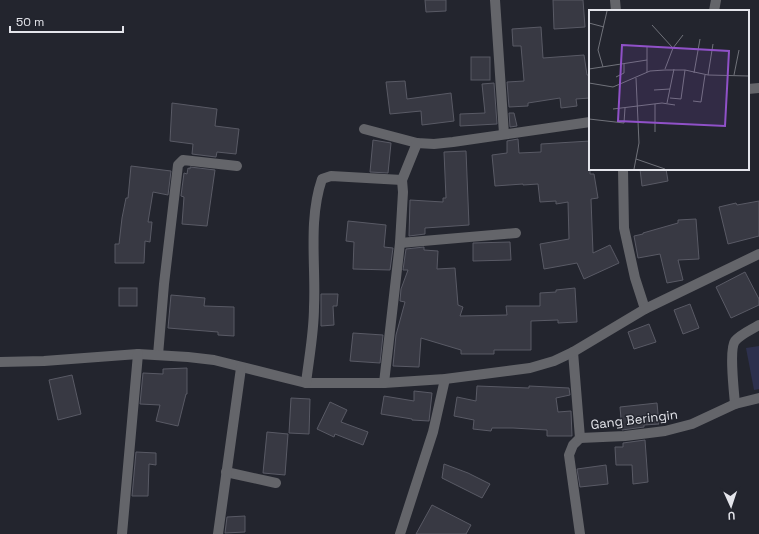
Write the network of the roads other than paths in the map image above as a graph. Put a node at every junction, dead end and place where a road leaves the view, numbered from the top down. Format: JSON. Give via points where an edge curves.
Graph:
{"nodes":[{"id":1,"x":495,"y":0,"type":"edge"},
{"id":2,"x":615,"y":0,"type":"edge"},
{"id":3,"x":716,"y":0,"type":"edge"},
{"id":4,"x":616,"y":10,"type":"edge"},
{"id":5,"x":714,"y":10,"type":"edge"},
{"id":6,"x":759,"y":88,"type":"edge"},
{"id":7,"x":749,"y":89,"type":"edge"},
{"id":8,"x":589,"y":122,"type":"edge"},
{"id":9,"x":364,"y":129,"type":"dead end"},
{"id":10,"x":504,"y":134,"type":"junction"},
{"id":11,"x":417,"y":143,"type":"junction"},
{"id":12,"x":237,"y":166,"type":"dead end"},
{"id":13,"x":623,"y":170,"type":"edge"},
{"id":14,"x":402,"y":180,"type":"junction"},
{"id":15,"x":516,"y":233,"type":"dead end"},
{"id":16,"x":400,"y":243,"type":"junction"},
{"id":17,"x":759,"y":254,"type":"edge"},
{"id":18,"x":644,"y":309,"type":"junction"},
{"id":19,"x":759,"y":326,"type":"edge"},
{"id":20,"x":572,"y":352,"type":"junction"},
{"id":21,"x":138,"y":354,"type":"junction"},
{"id":22,"x":158,"y":355,"type":"junction"},
{"id":23,"x":0,"y":362,"type":"edge"},
{"id":24,"x":241,"y":368,"type":"junction"},
{"id":25,"x":445,"y":378,"type":"junction"},
{"id":26,"x":306,"y":383,"type":"junction"},
{"id":27,"x":384,"y":384,"type":"junction"},
{"id":28,"x":759,"y":398,"type":"edge"},
{"id":29,"x":735,"y":404,"type":"junction"},
{"id":30,"x":580,"y":438,"type":"junction"},
{"id":31,"x":226,"y":472,"type":"junction"},
{"id":32,"x":276,"y":483,"type":"dead end"},
{"id":33,"x":122,"y":534,"type":"edge"},
{"id":34,"x":218,"y":534,"type":"edge"},
{"id":35,"x":400,"y":534,"type":"edge"},
{"id":36,"x":580,"y":534,"type":"edge"}],
"edges":[{"from":1,"to":10,"type":"street"},
{"from":2,"to":4,"type":"street"},
{"from":3,"to":5,"type":"street"},
{"from":6,"to":7,"type":"street"},
{"from":8,"to":10,"type":"street"},
{"from":9,"to":11,"type":"street"},
{"from":10,"to":11,"type":"street","via":[[434,144]]},
{"from":11,"to":14,"type":"street"},
{"from":12,"to":22,"type":"street","via":[[183,160],[178,165]]},
{"from":13,"to":18,"type":"street","via":[[624,228],[634,278]]},
{"from":14,"to":16,"type":"street"},
{"from":14,"to":26,"type":"street","via":[[331,176],[322,179],[314,221],[314,310]]},
{"from":15,"to":16,"type":"street"},
{"from":16,"to":27,"type":"street"},
{"from":17,"to":18,"type":"street"},
{"from":18,"to":20,"type":"street"},
{"from":19,"to":29,"type":"street","via":[[742,335],[734,343],[732,357]]},
{"from":20,"to":25,"type":"street","via":[[554,361],[530,368]]},
{"from":20,"to":30,"type":"street"},
{"from":21,"to":22,"type":"street"},
{"from":21,"to":23,"type":"street"},
{"from":21,"to":33,"type":"street"},
{"from":22,"to":24,"type":"street","via":[[214,360]]},
{"from":24,"to":26,"type":"street"},
{"from":24,"to":31,"type":"street"},
{"from":25,"to":27,"type":"street"},
{"from":25,"to":35,"type":"street","via":[[433,432]]},
{"from":26,"to":27,"type":"street"},
{"from":28,"to":29,"type":"street","name":"Gang Beringin"},
{"from":29,"to":30,"type":"street","name":"Gang Beringin","via":[[692,424],[665,431]]},
{"from":30,"to":36,"type":"street","via":[[573,445],[569,455]]},
{"from":31,"to":32,"type":"street"},
{"from":31,"to":34,"type":"street"}]}
